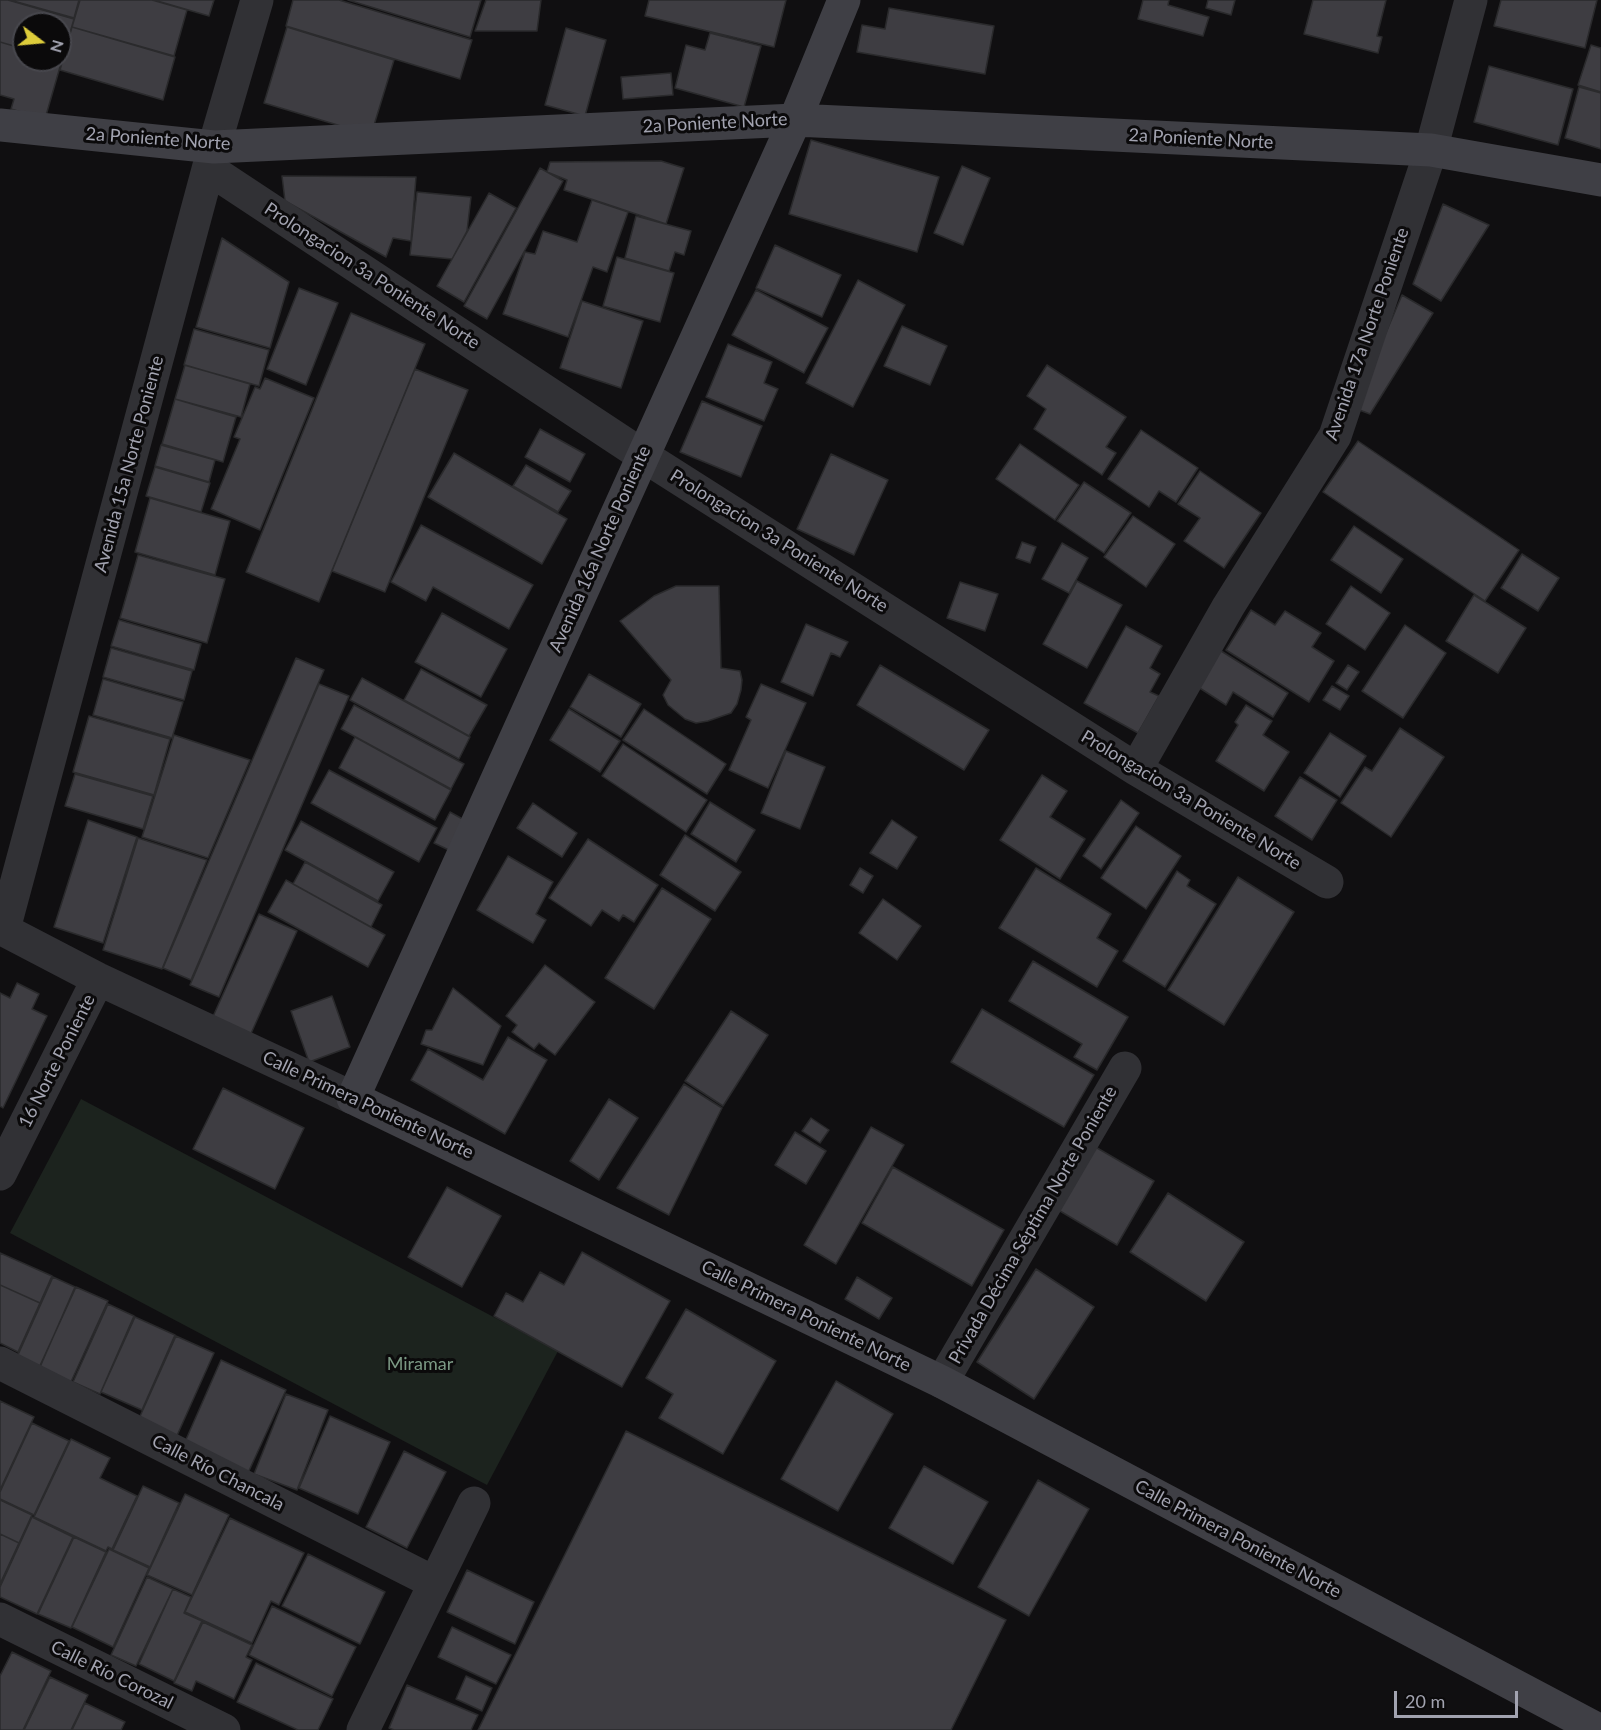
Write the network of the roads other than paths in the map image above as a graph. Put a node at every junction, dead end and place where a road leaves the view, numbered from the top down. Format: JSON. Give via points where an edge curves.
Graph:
{"nodes":[{"id":1,"x":257,"y":0,"type":"edge"},
{"id":2,"x":844,"y":0,"type":"edge"},
{"id":3,"x":1472,"y":0,"type":"edge"},
{"id":4,"x":795,"y":120,"type":"junction"},
{"id":5,"x":0,"y":126,"type":"edge"},
{"id":6,"x":1431,"y":150,"type":"junction"},
{"id":7,"x":212,"y":158,"type":"junction"},
{"id":8,"x":1601,"y":180,"type":"edge"},
{"id":9,"x":642,"y":455,"type":"junction"},
{"id":10,"x":1136,"y":768,"type":"junction"},
{"id":11,"x":1327,"y":882,"type":"dead end"},
{"id":12,"x":2,"y":929,"type":"edge"},
{"id":13,"x":98,"y":979,"type":"junction"},
{"id":14,"x":1125,"y":1068,"type":"dead end"},
{"id":15,"x":353,"y":1098,"type":"junction"},
{"id":16,"x":4,"y":1158,"type":"edge"},
{"id":17,"x":0,"y":1363,"type":"edge"},
{"id":18,"x":942,"y":1382,"type":"junction"},
{"id":19,"x":474,"y":1503,"type":"dead end"},
{"id":20,"x":435,"y":1583,"type":"junction"},
{"id":21,"x":0,"y":1619,"type":"edge"},
{"id":22,"x":224,"y":1730,"type":"edge"},
{"id":23,"x":363,"y":1730,"type":"edge"},
{"id":24,"x":1599,"y":1730,"type":"edge"}],
"edges":[{"from":1,"to":7,"type":"street","name":"Avenida 15a Norte Poniente"},
{"from":2,"to":4,"type":"street","name":"Avenida 16a Norte Poniente"},
{"from":3,"to":6,"type":"street","name":"Avenida 17a Norte Poniente"},
{"from":4,"to":6,"type":"street","name":"2a Poniente Norte"},
{"from":4,"to":7,"type":"street","name":"2a Poniente Norte"},
{"from":4,"to":9,"type":"street","name":"Avenida 16a Norte Poniente"},
{"from":5,"to":7,"type":"street","name":"2a Poniente Norte"},
{"from":6,"to":8,"type":"street","name":"2a Poniente Norte"},
{"from":6,"to":10,"type":"street","name":"Avenida 17a Norte Poniente","via":[[1335,436],[1228,607]]},
{"from":7,"to":9,"type":"street","name":"Prolongacion 3a Poniente Norte"},
{"from":7,"to":12,"type":"street","name":"Avenida 15a Norte Poniente"},
{"from":9,"to":10,"type":"street","name":"Prolongacion 3a Poniente Norte"},
{"from":9,"to":15,"type":"street","name":"Avenida 16a Norte Poniente"},
{"from":10,"to":11,"type":"street","name":"Prolongacion 3a Poniente Norte"},
{"from":12,"to":13,"type":"street","name":"Calle Primera Poniente Norte"},
{"from":13,"to":15,"type":"street","name":"Calle Primera Poniente Norte"},
{"from":13,"to":16,"type":"street","name":"16 Norte Poniente"},
{"from":14,"to":18,"type":"street","name":"Privada Décima Séptima Norte Poniente"},
{"from":15,"to":18,"type":"street","name":"Calle Primera Poniente Norte"},
{"from":17,"to":20,"type":"street","name":"Calle Río Chancala"},
{"from":18,"to":24,"type":"street","name":"Calle Primera Poniente Norte"},
{"from":19,"to":20,"type":"street"},
{"from":20,"to":23,"type":"street"},
{"from":21,"to":22,"type":"street","name":"Calle Río Corozal"}]}
